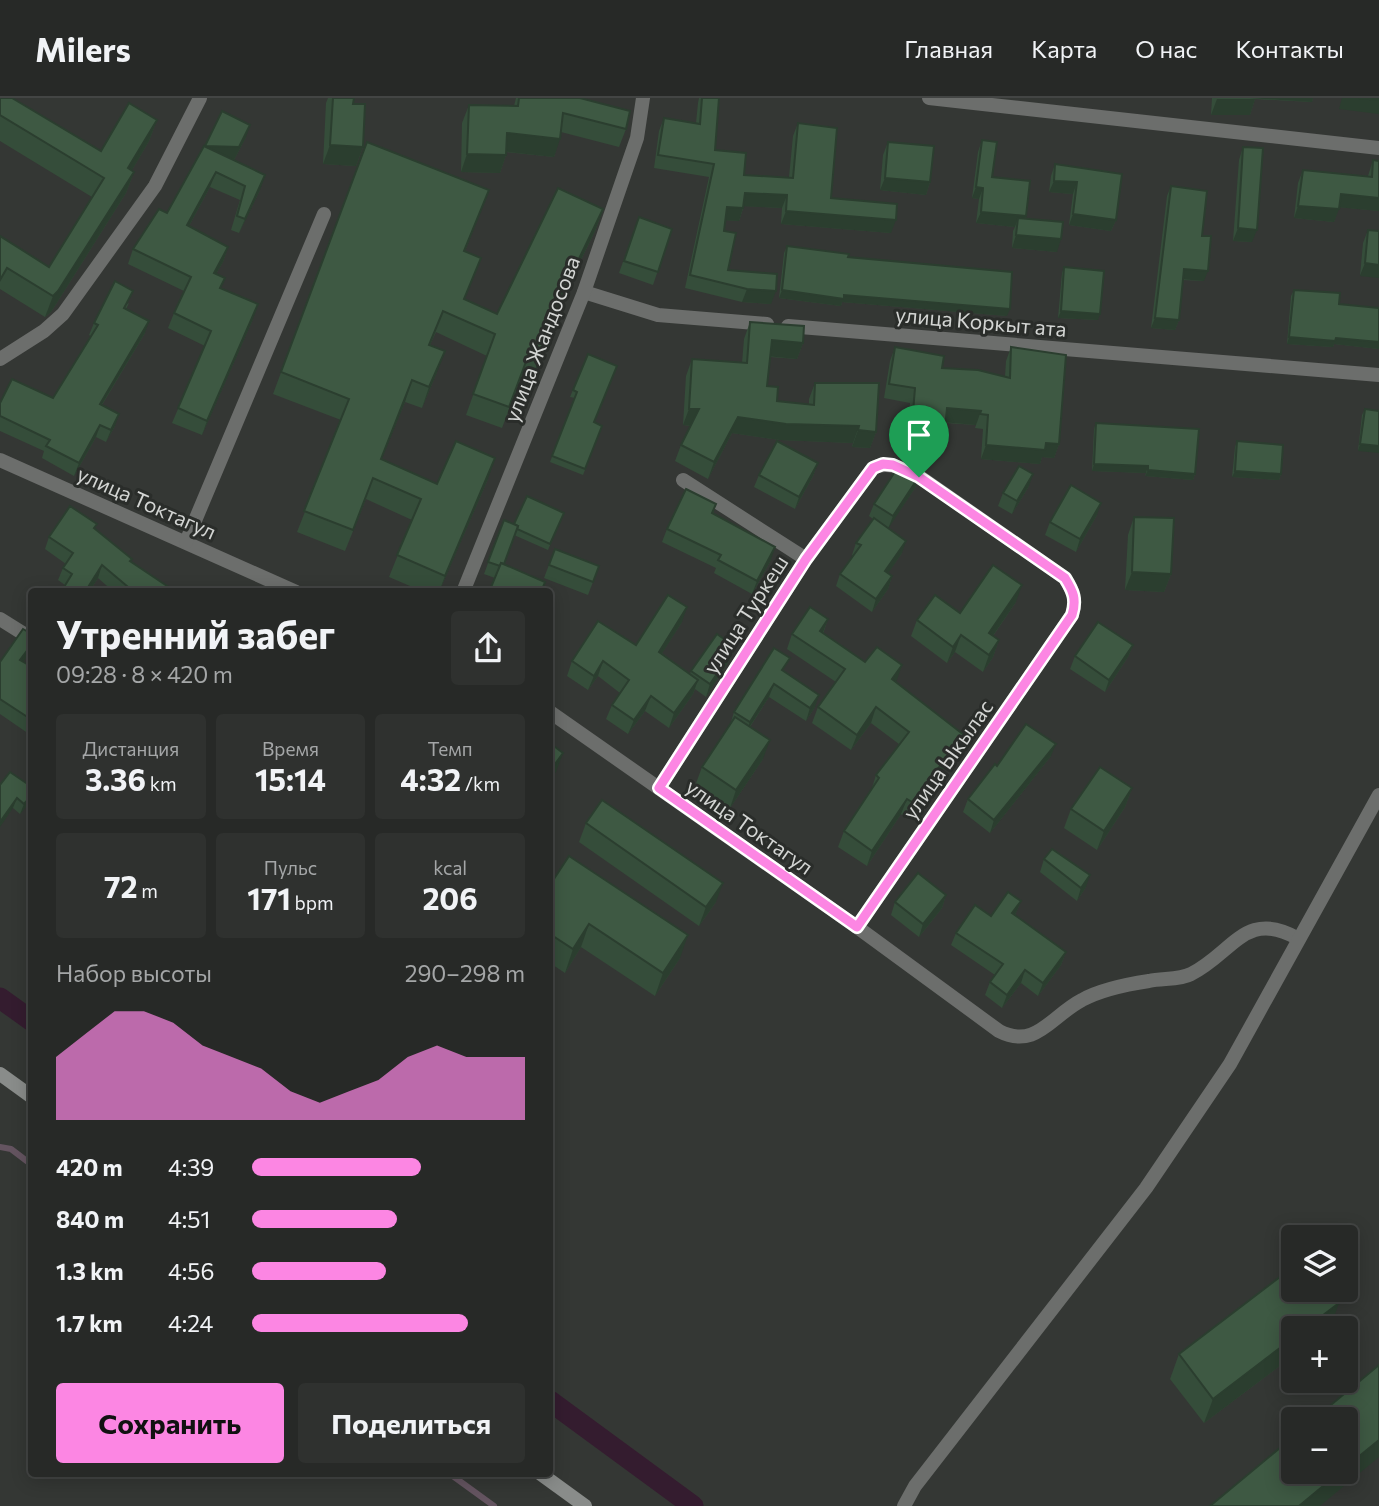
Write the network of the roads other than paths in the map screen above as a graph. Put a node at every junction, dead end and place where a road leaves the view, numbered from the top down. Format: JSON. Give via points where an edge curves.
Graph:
{"nodes":[{"id":1,"x":200,"y":98,"type":"edge"},
{"id":2,"x":643,"y":98,"type":"edge"},
{"id":3,"x":929,"y":98,"type":"edge"},
{"id":4,"x":1379,"y":148,"type":"edge"},
{"id":5,"x":324,"y":214,"type":"dead end"},
{"id":6,"x":583,"y":292,"type":"junction"},
{"id":7,"x":0,"y":359,"type":"edge"},
{"id":8,"x":1379,"y":375,"type":"edge"},
{"id":9,"x":0,"y":460,"type":"edge"},
{"id":10,"x":683,"y":480,"type":"dead end"},
{"id":11,"x":186,"y":541,"type":"junction"},
{"id":12,"x":806,"y":559,"type":"junction"},
{"id":13,"x":274,"y":587,"type":"edge"},
{"id":14,"x":465,"y":588,"type":"edge"},
{"id":15,"x":1072,"y":615,"type":"joint"},
{"id":16,"x":0,"y":619,"type":"edge"},
{"id":17,"x":28,"y":636,"type":"edge"},
{"id":18,"x":553,"y":714,"type":"edge"},
{"id":19,"x":659,"y":788,"type":"junction"},
{"id":20,"x":1379,"y":795,"type":"edge"},
{"id":21,"x":857,"y":927,"type":"junction"},
{"id":22,"x":1297,"y":937,"type":"junction"},
{"id":23,"x":0,"y":1074,"type":"edge"},
{"id":24,"x":28,"y":1094,"type":"edge"},
{"id":25,"x":545,"y":1477,"type":"edge"},
{"id":26,"x":585,"y":1506,"type":"edge"},
{"id":27,"x":904,"y":1506,"type":"edge"}],
"edges":[{"from":1,"to":7,"type":"street","via":[[155,186],[63,314]]},
{"from":2,"to":6,"type":"street","name":"улица Жандосова","via":[[637,138]]},
{"from":3,"to":4,"type":"street"},
{"from":5,"to":11,"type":"street"},
{"from":6,"to":8,"type":"street","name":"улица Коркыт ата","via":[[658,315]]},
{"from":6,"to":14,"type":"street","name":"улица Жандосова"},
{"from":9,"to":11,"type":"street","name":"улица Токтагул"},
{"from":10,"to":12,"type":"street"},
{"from":11,"to":13,"type":"street","name":"улица Токтагул"},
{"from":12,"to":15,"type":"street","name":"улица Туркеш","via":[[873,468],[893,465],[919,477],[1065,578],[1074,592]]},
{"from":12,"to":19,"type":"street","name":"улица Туркеш"},
{"from":15,"to":21,"type":"street","name":"улица Ыкылас"},
{"from":16,"to":17,"type":"street"},
{"from":18,"to":19,"type":"street","name":"улица Токтагул"},
{"from":19,"to":21,"type":"street","name":"улица Токтагул"},
{"from":20,"to":22,"type":"street"},
{"from":21,"to":22,"type":"street","name":"улица Токтагул","via":[[1015,1039],[1032,1036],[1083,999],[1146,981],[1189,975],[1247,933],[1265,926],[1279,927]]},
{"from":22,"to":27,"type":"street","via":[[1230,1064],[1146,1188]]},
{"from":23,"to":24,"type":"main road"},
{"from":25,"to":26,"type":"main road"}]}
